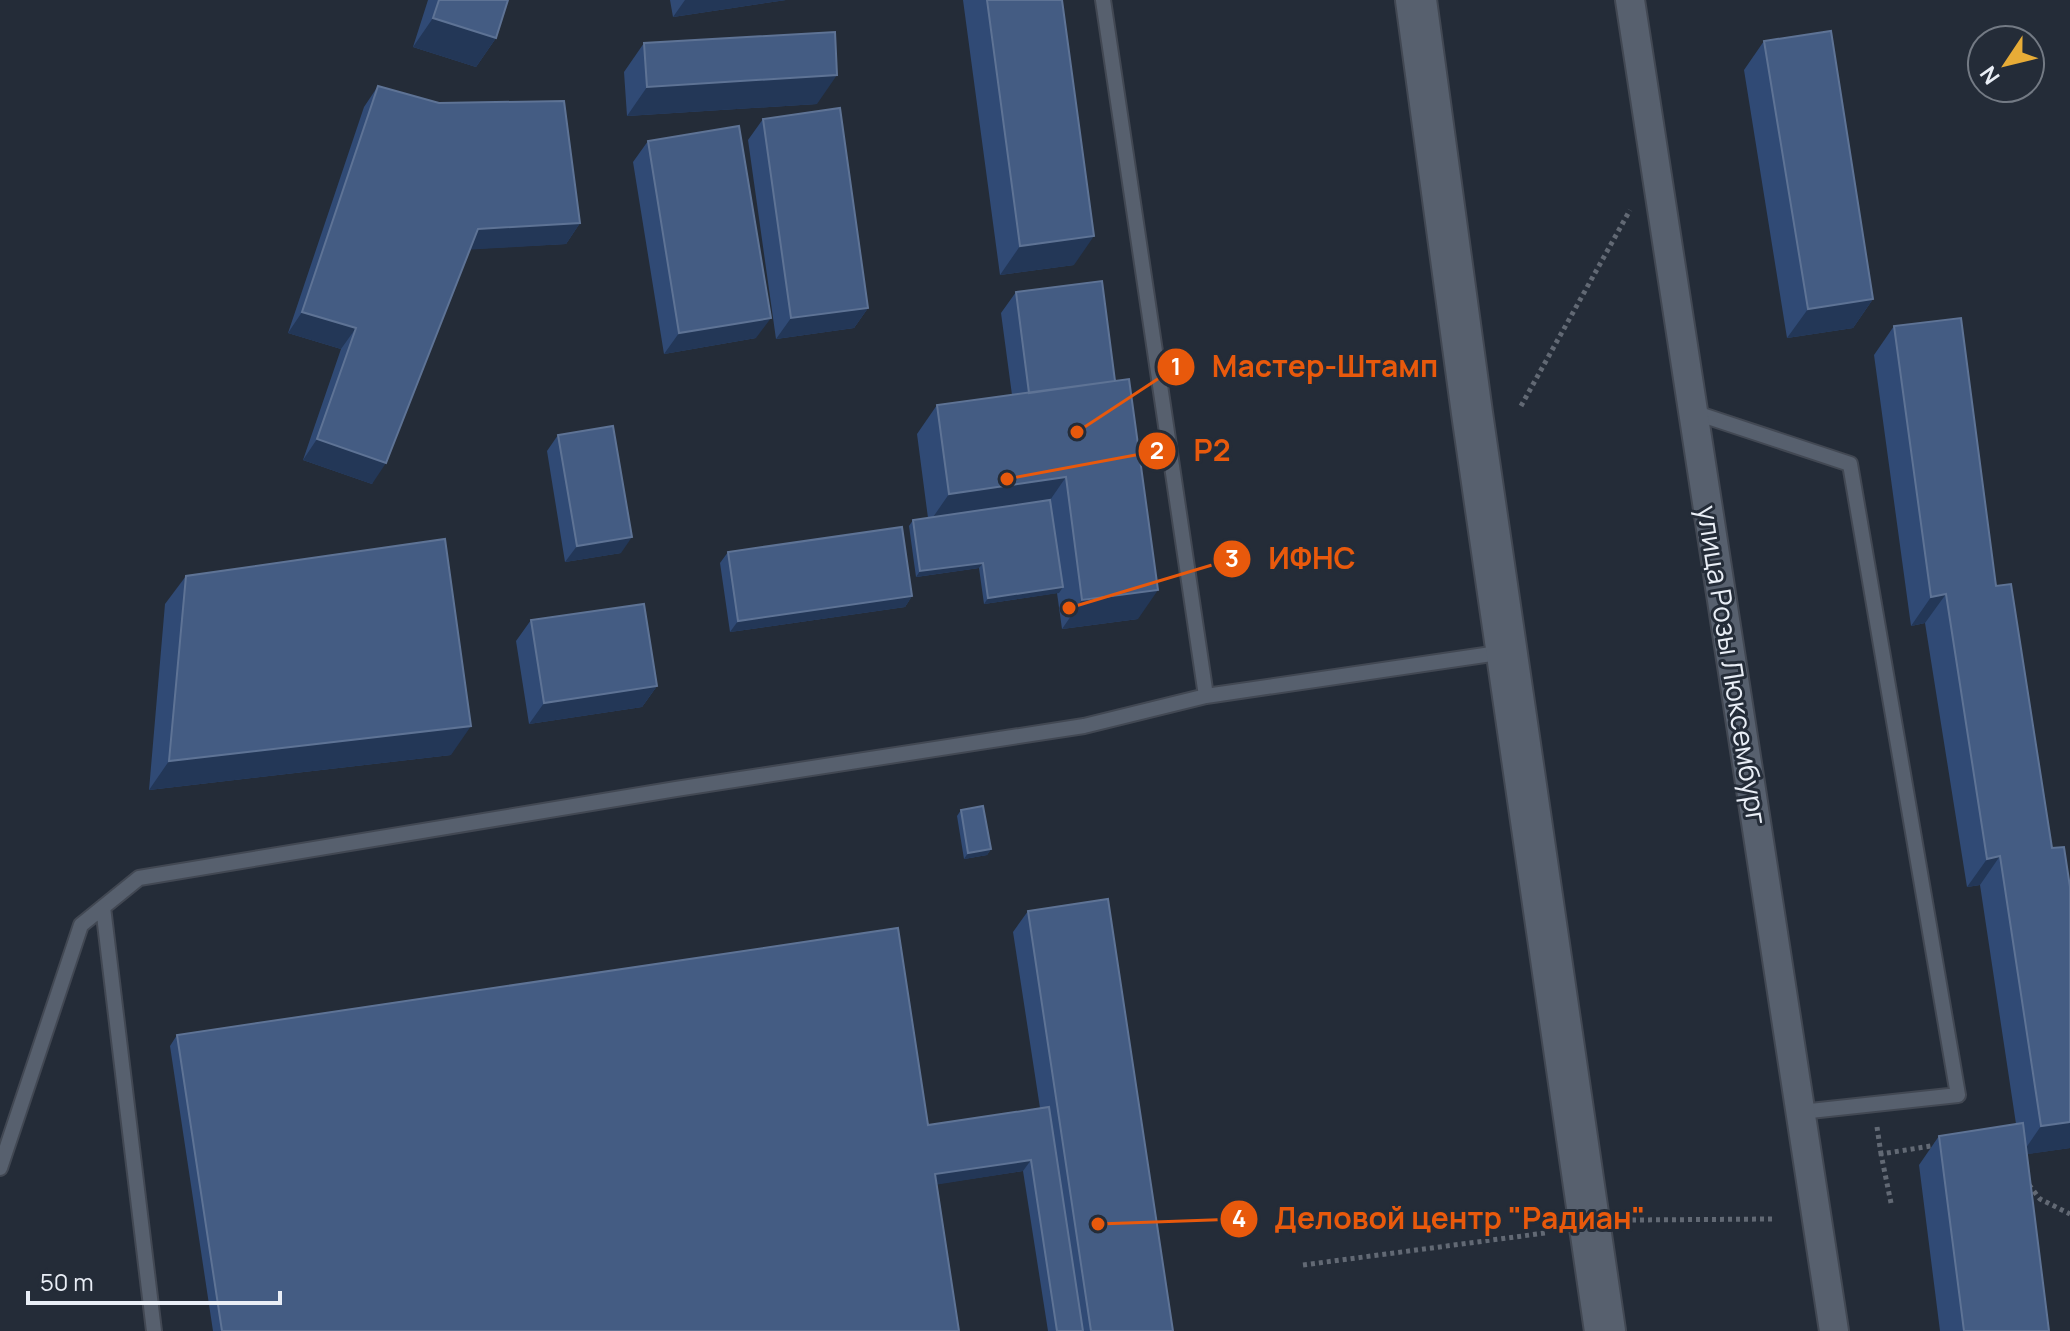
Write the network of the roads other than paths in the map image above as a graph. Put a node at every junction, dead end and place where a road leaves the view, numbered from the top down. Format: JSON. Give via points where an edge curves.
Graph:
{"nodes":[{"id":1,"x":1103,"y":0,"type":"edge"},
{"id":2,"x":1416,"y":0,"type":"edge"},
{"id":3,"x":1630,"y":0,"type":"edge"},
{"id":4,"x":1692,"y":412,"type":"junction"},
{"id":5,"x":1506,"y":652,"type":"junction"},
{"id":6,"x":1206,"y":696,"type":"junction"},
{"id":7,"x":103,"y":907,"type":"junction"},
{"id":8,"x":1801,"y":1112,"type":"junction"},
{"id":9,"x":0,"y":1168,"type":"edge"},
{"id":10,"x":154,"y":1331,"type":"edge"},
{"id":11,"x":1605,"y":1331,"type":"edge"},
{"id":12,"x":1834,"y":1331,"type":"edge"}],
"edges":[{"from":1,"to":6,"type":"lane"},
{"from":2,"to":5,"type":"main road"},
{"from":3,"to":4,"type":"street","name":"улица Розы Люксембург"},
{"from":4,"to":8,"type":"street","name":"улица Розы Люксембург"},
{"from":4,"to":8,"type":"lane","via":[[1850,464],[1958,1095]]},
{"from":5,"to":6,"type":"lane"},
{"from":5,"to":11,"type":"main road"},
{"from":6,"to":7,"type":"lane","via":[[1084,726],[139,878]]},
{"from":7,"to":9,"type":"lane","via":[[81,925]]},
{"from":7,"to":10,"type":"lane"},
{"from":8,"to":12,"type":"street","name":"улица Розы Люксембург"}]}
